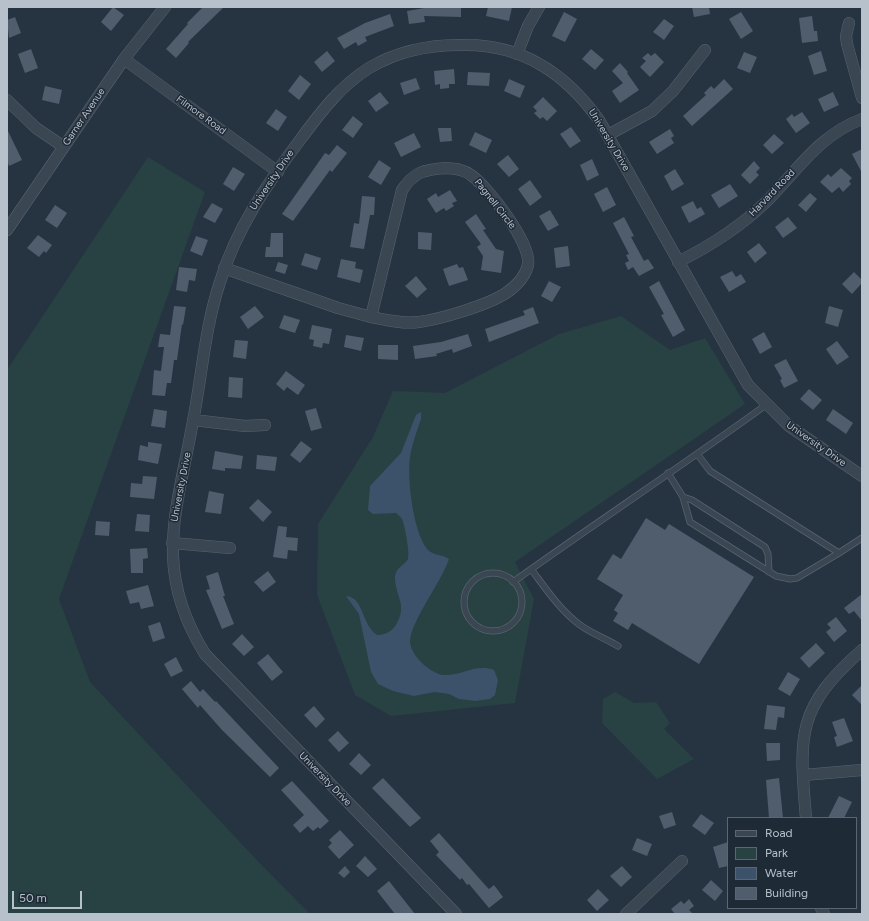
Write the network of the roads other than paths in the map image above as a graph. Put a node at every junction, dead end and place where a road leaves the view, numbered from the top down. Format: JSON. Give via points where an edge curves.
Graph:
{"nodes":[{"id":1,"x":539,"y":7,"type":"edge"},
{"id":2,"x":162,"y":8,"type":"edge"},
{"id":3,"x":849,"y":23,"type":"dead end"},
{"id":4,"x":705,"y":50,"type":"dead end"},
{"id":5,"x":518,"y":54,"type":"junction"},
{"id":6,"x":124,"y":59,"type":"junction"},
{"id":7,"x":862,"y":98,"type":"edge"},
{"id":8,"x":7,"y":100,"type":"edge"},
{"id":9,"x":862,"y":119,"type":"edge"},
{"id":10,"x":608,"y":135,"type":"junction"},
{"id":11,"x":64,"y":147,"type":"junction"},
{"id":12,"x":278,"y":172,"type":"junction"},
{"id":13,"x":7,"y":230,"type":"edge"},
{"id":14,"x":678,"y":262,"type":"junction"},
{"id":15,"x":224,"y":268,"type":"junction"},
{"id":16,"x":371,"y":317,"type":"junction"},
{"id":17,"x":766,"y":405,"type":"junction"},
{"id":18,"x":194,"y":420,"type":"junction"},
{"id":19,"x":265,"y":426,"type":"dead end"},
{"id":20,"x":698,"y":455,"type":"junction"},
{"id":21,"x":668,"y":473,"type":"junction"},
{"id":22,"x":862,"y":476,"type":"edge"},
{"id":23,"x":683,"y":497,"type":"junction"},
{"id":24,"x":862,"y":538,"type":"edge"},
{"id":25,"x":172,"y":543,"type":"junction"},
{"id":26,"x":230,"y":548,"type":"dead end"},
{"id":27,"x":839,"y":553,"type":"junction"},
{"id":28,"x":532,"y":569,"type":"junction"},
{"id":29,"x":769,"y":572,"type":"junction"},
{"id":30,"x":513,"y":582,"type":"junction"},
{"id":31,"x":618,"y":646,"type":"dead end"},
{"id":32,"x":862,"y":650,"type":"edge"},
{"id":33,"x":862,"y":770,"type":"edge"},
{"id":34,"x":804,"y":775,"type":"junction"},
{"id":35,"x":806,"y":817,"type":"edge"},
{"id":36,"x":682,"y":861,"type":"dead end"},
{"id":37,"x":456,"y":914,"type":"edge"},
{"id":38,"x":626,"y":914,"type":"edge"}],
"edges":[{"from":1,"to":5,"type":"street","via":[[528,26]]},
{"from":2,"to":6,"type":"street","name":"Garner Avenue"},
{"from":3,"to":7,"type":"street","via":[[847,44]]},
{"from":4,"to":10,"type":"street","via":[[673,91],[652,111]]},
{"from":5,"to":10,"type":"street","name":"University Drive","via":[[568,83],[589,106]]},
{"from":5,"to":12,"type":"street","name":"University Drive","via":[[476,45],[437,45],[412,50],[380,62],[337,93]]},
{"from":6,"to":11,"type":"street","name":"Garner Avenue"},
{"from":6,"to":12,"type":"street","name":"Filmore Road"},
{"from":8,"to":11,"type":"street","via":[[36,128]]},
{"from":9,"to":14,"type":"street","name":"Harvard Road","via":[[820,143],[766,201],[732,231],[702,251]]},
{"from":10,"to":14,"type":"street","name":"University Drive"},
{"from":11,"to":13,"type":"street","name":"Garner Avenue"},
{"from":12,"to":15,"type":"street","name":"University Drive","via":[[251,211]]},
{"from":14,"to":17,"type":"street","name":"University Drive","via":[[741,374]]},
{"from":15,"to":16,"type":"street","name":"Pagnell Circle"},
{"from":15,"to":18,"type":"street","name":"University Drive","via":[[207,336]]},
{"from":16,"to":16,"type":"street","name":"Pagnell Circle","via":[[398,202],[406,184],[417,174],[429,169],[455,169],[470,174],[515,227],[522,241],[528,266],[517,284],[494,299],[434,319],[404,322]]},
{"from":17,"to":20,"type":"lane"},
{"from":17,"to":22,"type":"street","name":"University Drive","via":[[802,437]]},
{"from":18,"to":19,"type":"street"},
{"from":18,"to":25,"type":"street","name":"University Drive","via":[[174,520]]},
{"from":20,"to":21,"type":"lane"},
{"from":20,"to":27,"type":"lane","via":[[710,471]]},
{"from":21,"to":23,"type":"lane"},
{"from":21,"to":28,"type":"lane"},
{"from":23,"to":29,"type":"lane","via":[[690,522]]},
{"from":23,"to":29,"type":"lane","via":[[692,500],[765,547]]},
{"from":24,"to":27,"type":"lane"},
{"from":25,"to":26,"type":"street"},
{"from":25,"to":37,"type":"street","name":"University Drive","via":[[174,578],[180,603],[205,654]]},
{"from":27,"to":29,"type":"lane","via":[[797,578],[782,579]]},
{"from":28,"to":30,"type":"lane"},
{"from":28,"to":31,"type":"lane","via":[[553,598],[573,619]]},
{"from":30,"to":30,"type":"lane","via":[[497,573],[484,574],[473,581],[466,592],[464,604],[472,622],[488,631],[501,630],[512,623],[520,612],[521,600],[518,587]]},
{"from":32,"to":34,"type":"street","via":[[832,679],[810,710],[803,734]]},
{"from":33,"to":34,"type":"street"},
{"from":34,"to":35,"type":"street"},
{"from":36,"to":38,"type":"street"}]}
